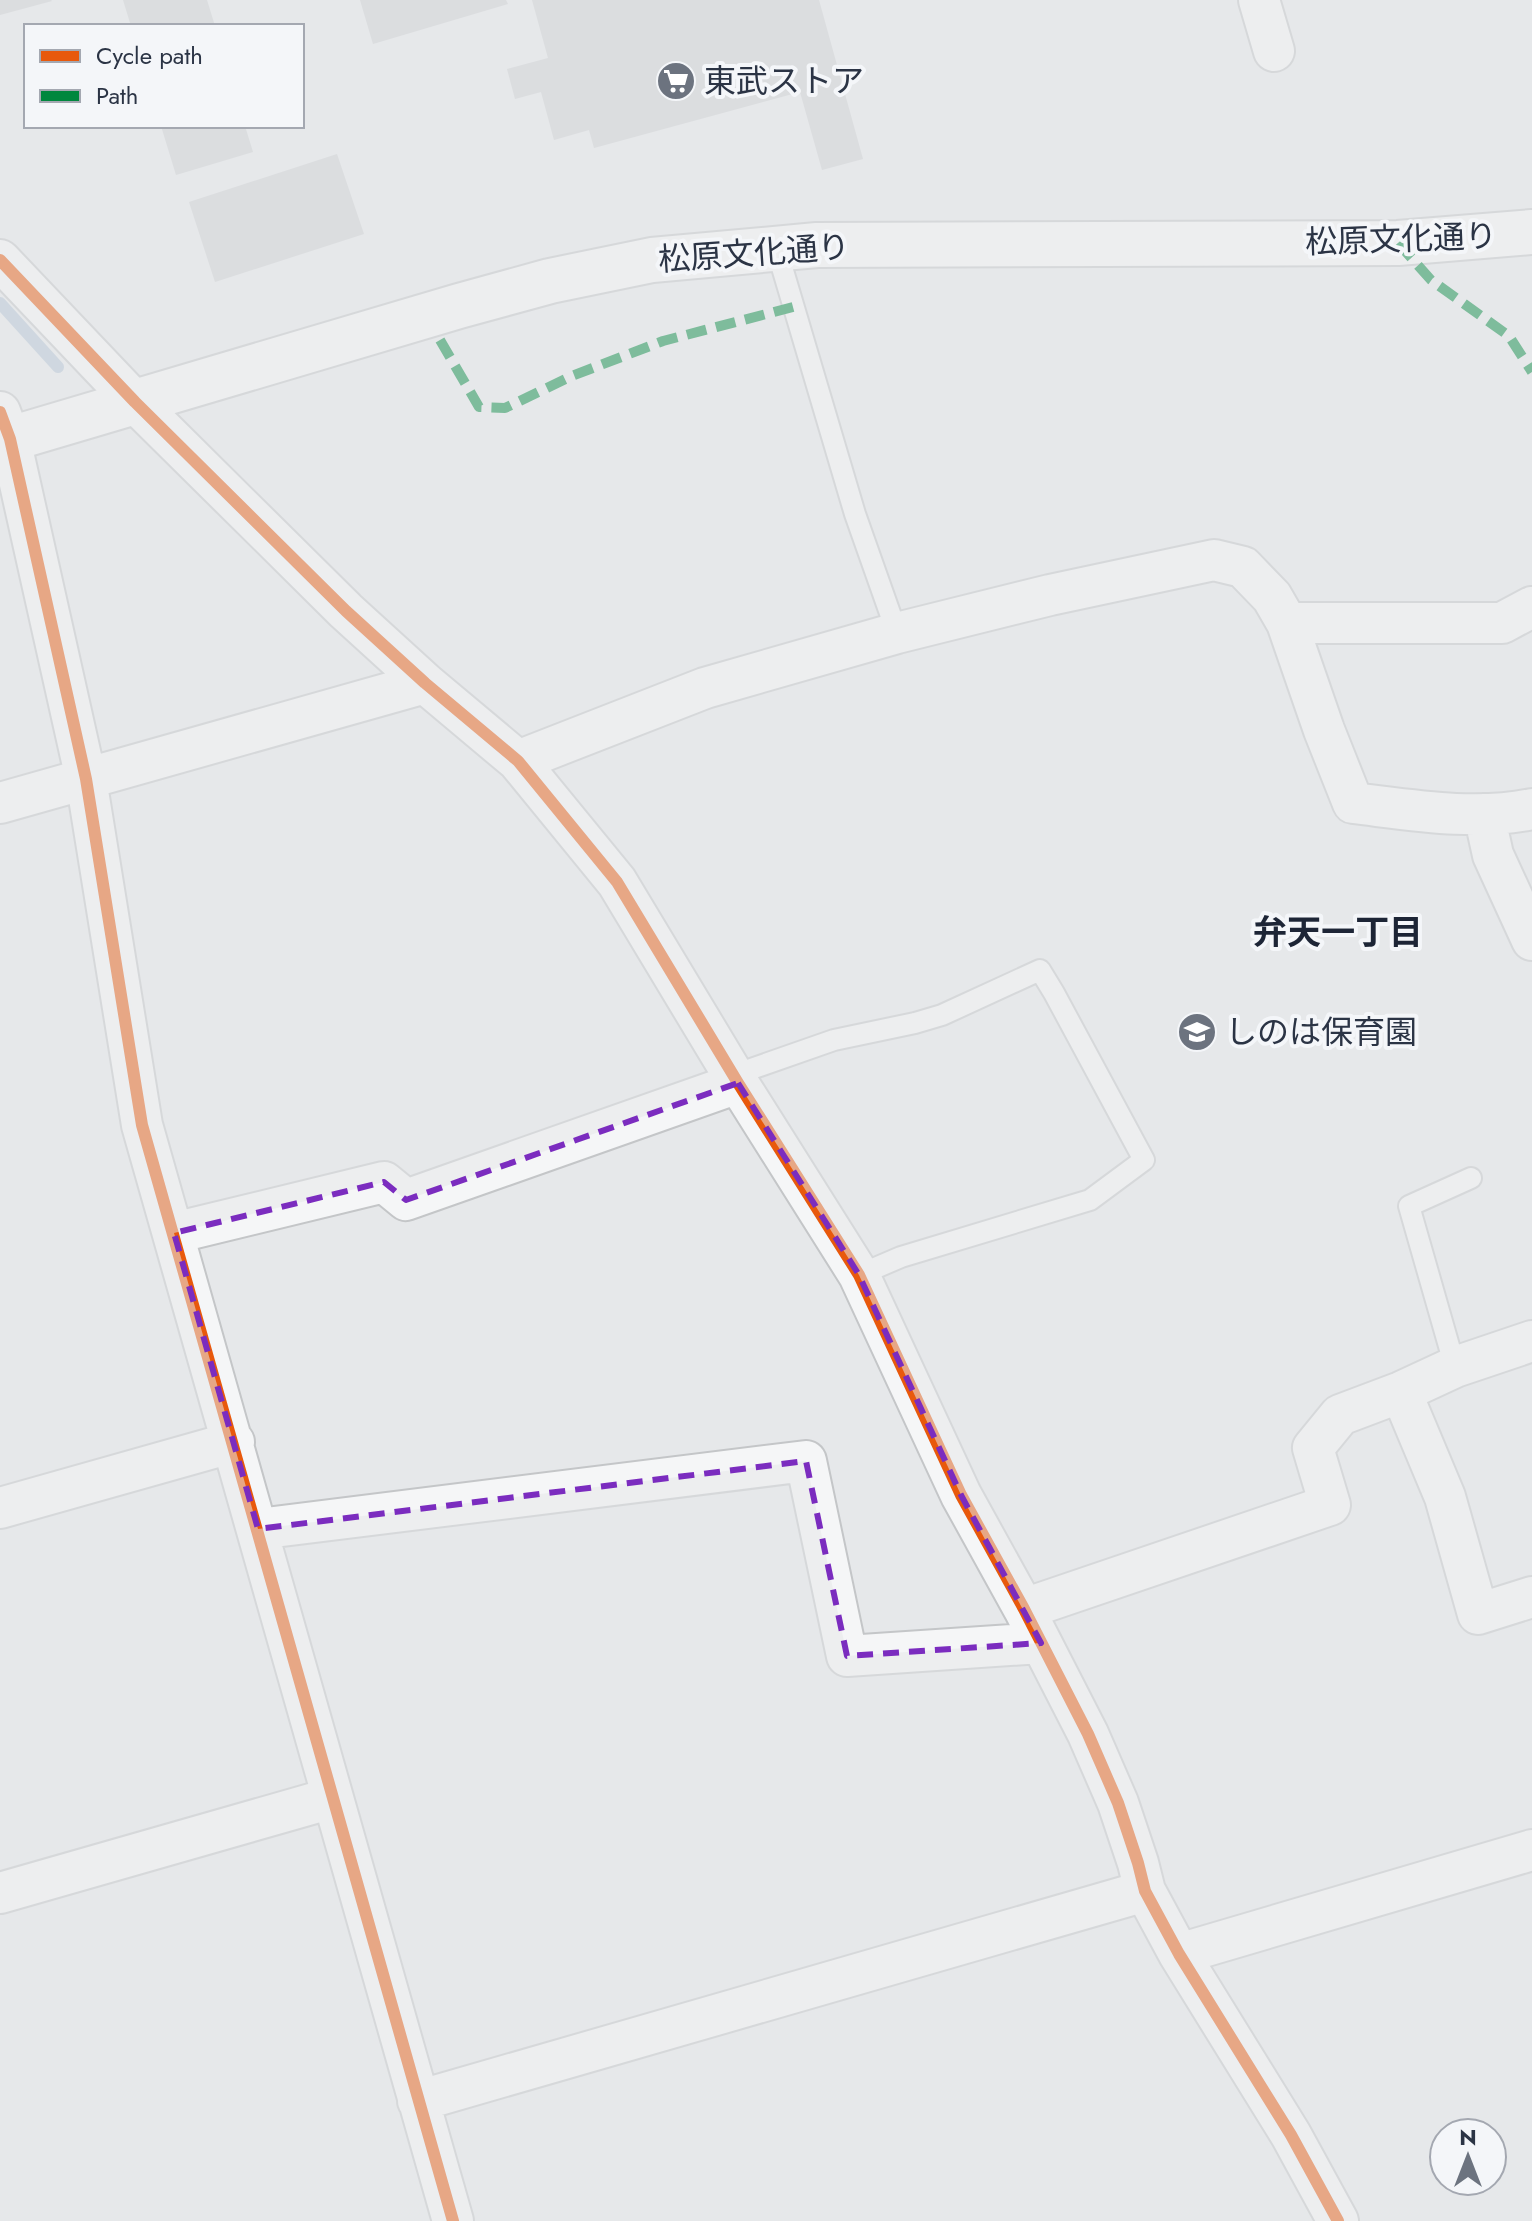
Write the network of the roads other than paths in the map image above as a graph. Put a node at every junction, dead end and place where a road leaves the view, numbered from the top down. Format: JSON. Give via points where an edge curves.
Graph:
{"nodes":[{"id":1,"x":1259,"y":0,"type":"edge"},
{"id":2,"x":1274,"y":51,"type":"dead end"},
{"id":3,"x":1532,"y":232,"type":"edge"},
{"id":4,"x":776,"y":247,"type":"junction"},
{"id":5,"x":0,"y":260,"type":"edge"},
{"id":6,"x":135,"y":402,"type":"junction"},
{"id":7,"x":3,"y":431,"type":"edge"},
{"id":8,"x":1532,"y":607,"type":"edge"},
{"id":9,"x":1287,"y":623,"type":"junction"},
{"id":10,"x":897,"y":633,"type":"junction"},
{"id":11,"x":425,"y":683,"type":"junction"},
{"id":12,"x":518,"y":761,"type":"junction"},
{"id":13,"x":86,"y":779,"type":"junction"},
{"id":14,"x":0,"y":803,"type":"edge"},
{"id":15,"x":1532,"y":809,"type":"edge"},
{"id":16,"x":1484,"y":814,"type":"junction"},
{"id":17,"x":1532,"y":940,"type":"edge"},
{"id":18,"x":736,"y":1079,"type":"junction"},
{"id":19,"x":1471,"y":1178,"type":"dead end"},
{"id":20,"x":174,"y":1233,"type":"junction"},
{"id":21,"x":859,"y":1275,"type":"junction"},
{"id":22,"x":1532,"y":1341,"type":"edge"},
{"id":23,"x":1455,"y":1367,"type":"junction"},
{"id":24,"x":1401,"y":1392,"type":"junction"},
{"id":25,"x":234,"y":1442,"type":"junction"},
{"id":26,"x":0,"y":1508,"type":"edge"},
{"id":27,"x":258,"y":1529,"type":"junction"},
{"id":28,"x":1532,"y":1597,"type":"edge"},
{"id":29,"x":1032,"y":1626,"type":"junction"},
{"id":30,"x":332,"y":1798,"type":"junction"},
{"id":31,"x":1532,"y":1850,"type":"edge"},
{"id":32,"x":1145,"y":1891,"type":"junction"},
{"id":33,"x":0,"y":1893,"type":"edge"},
{"id":34,"x":1179,"y":1954,"type":"junction"},
{"id":35,"x":418,"y":2101,"type":"junction"},
{"id":36,"x":453,"y":2221,"type":"edge"},
{"id":37,"x":1338,"y":2221,"type":"edge"}],
"edges":[{"from":1,"to":2,"type":"street"},
{"from":3,"to":4,"type":"street","name":"松原文化通り","via":[[1398,243]]},
{"from":4,"to":6,"type":"street","name":"松原文化通り","via":[[652,260],[550,281]]},
{"from":4,"to":10,"type":"lane","via":[[855,514]]},
{"from":5,"to":6,"type":"street"},
{"from":6,"to":7,"type":"street","name":"松原文化通り"},
{"from":6,"to":11,"type":"street"},
{"from":7,"to":13,"type":"street"},
{"from":8,"to":9,"type":"street","via":[[1502,623]]},
{"from":9,"to":10,"type":"street","via":[[1272,597],[1243,567],[1214,560]]},
{"from":9,"to":16,"type":"street","via":[[1353,803]]},
{"from":10,"to":12,"type":"street","via":[[705,688]]},
{"from":11,"to":12,"type":"street"},
{"from":11,"to":13,"type":"street"},
{"from":12,"to":18,"type":"street","via":[[617,882]]},
{"from":13,"to":14,"type":"street"},
{"from":13,"to":20,"type":"street","via":[[142,1125]]},
{"from":15,"to":16,"type":"street"},
{"from":16,"to":17,"type":"street","via":[[1493,855]]},
{"from":18,"to":20,"type":"street","via":[[406,1200],[384,1182]]},
{"from":18,"to":21,"type":"street"},
{"from":18,"to":21,"type":"lane","via":[[834,1040],[942,1015],[1040,970],[1144,1160],[1090,1200],[901,1257]]},
{"from":19,"to":23,"type":"lane","via":[[1409,1206]]},
{"from":20,"to":25,"type":"street"},
{"from":21,"to":29,"type":"street","via":[[961,1495]]},
{"from":22,"to":23,"type":"street"},
{"from":23,"to":24,"type":"street"},
{"from":24,"to":28,"type":"street","via":[[1445,1497],[1478,1614]]},
{"from":24,"to":29,"type":"street","via":[[1340,1415],[1313,1448],[1330,1505]]},
{"from":25,"to":26,"type":"street"},
{"from":25,"to":27,"type":"street"},
{"from":27,"to":29,"type":"street","via":[[806,1461],[847,1656]]},
{"from":27,"to":30,"type":"street"},
{"from":29,"to":32,"type":"street","via":[[1118,1803]]},
{"from":30,"to":33,"type":"street"},
{"from":30,"to":35,"type":"street"},
{"from":31,"to":34,"type":"street"},
{"from":32,"to":34,"type":"street"},
{"from":32,"to":35,"type":"street"},
{"from":34,"to":37,"type":"street"},
{"from":35,"to":36,"type":"street"}]}
